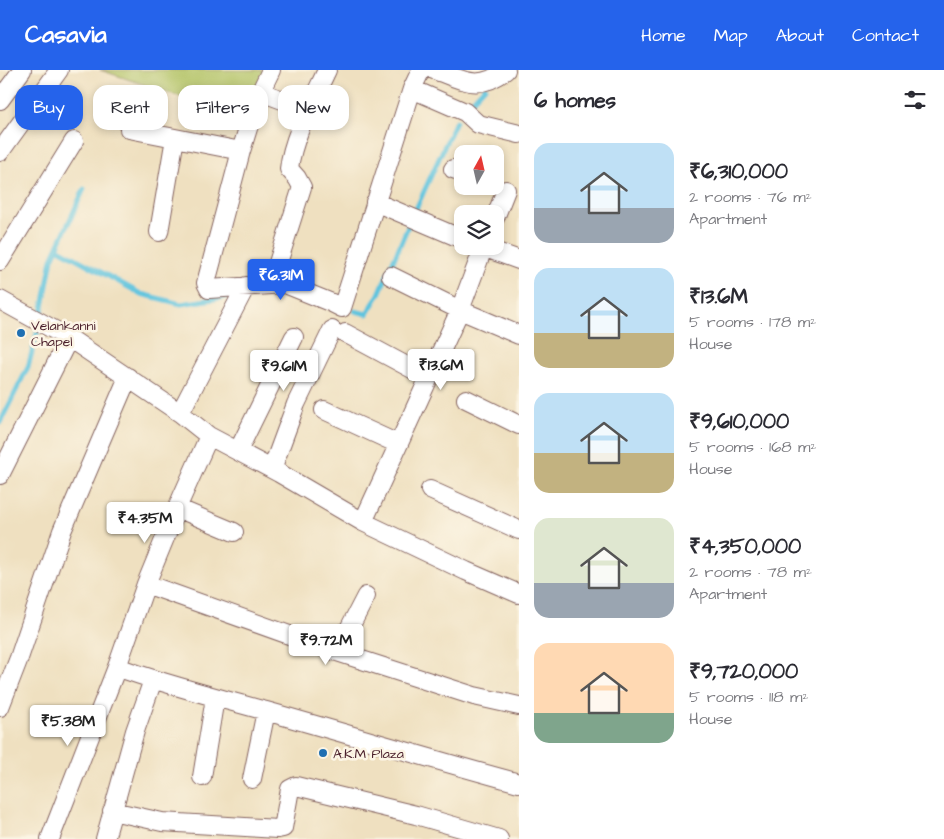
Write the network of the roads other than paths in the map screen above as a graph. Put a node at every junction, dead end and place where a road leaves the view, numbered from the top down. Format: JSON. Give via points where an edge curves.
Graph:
{"nodes":[{"id":1,"x":22,"y":70,"type":"edge"},
{"id":2,"x":58,"y":70,"type":"edge"},
{"id":3,"x":271,"y":70,"type":"edge"},
{"id":4,"x":327,"y":70,"type":"edge"},
{"id":5,"x":421,"y":70,"type":"edge"},
{"id":6,"x":434,"y":70,"type":"edge"},
{"id":7,"x":506,"y":70,"type":"edge"},
{"id":8,"x":473,"y":77,"type":"edge"},
{"id":9,"x":264,"y":85,"type":"edge"},
{"id":10,"x":320,"y":85,"type":"edge"},
{"id":11,"x":412,"y":89,"type":"junction"},
{"id":12,"x":0,"y":100,"type":"edge"},
{"id":13,"x":134,"y":130,"type":"edge"},
{"id":14,"x":248,"y":130,"type":"edge"},
{"id":15,"x":301,"y":130,"type":"edge"},
{"id":16,"x":519,"y":134,"type":"edge"},
{"id":17,"x":174,"y":138,"type":"junction"},
{"id":18,"x":74,"y":141,"type":"dead end"},
{"id":19,"x":241,"y":151,"type":"junction"},
{"id":20,"x":0,"y":152,"type":"edge"},
{"id":21,"x":507,"y":190,"type":"edge"},
{"id":22,"x":375,"y":202,"type":"junction"},
{"id":23,"x":501,"y":205,"type":"edge"},
{"id":24,"x":159,"y":232,"type":"dead end"},
{"id":25,"x":454,"y":236,"type":"edge"},
{"id":26,"x":479,"y":255,"type":"edge"},
{"id":27,"x":504,"y":255,"type":"edge"},
{"id":28,"x":519,"y":260,"type":"edge"},
{"id":29,"x":0,"y":261,"type":"edge"},
{"id":30,"x":391,"y":276,"type":"dead end"},
{"id":31,"x":271,"y":285,"type":"junction"},
{"id":32,"x":246,"y":286,"type":"junction"},
{"id":33,"x":0,"y":300,"type":"edge"},
{"id":34,"x":460,"y":310,"type":"junction"},
{"id":35,"x":339,"y":322,"type":"junction"},
{"id":36,"x":519,"y":335,"type":"edge"},
{"id":37,"x":294,"y":337,"type":"dead end"},
{"id":38,"x":69,"y":338,"type":"junction"},
{"id":39,"x":128,"y":377,"type":"junction"},
{"id":40,"x":429,"y":378,"type":"junction"},
{"id":41,"x":466,"y":399,"type":"dead end"},
{"id":42,"x":324,"y":410,"type":"dead end"},
{"id":43,"x":180,"y":413,"type":"junction"},
{"id":44,"x":519,"y":425,"type":"edge"},
{"id":45,"x":209,"y":436,"type":"junction"},
{"id":46,"x":398,"y":444,"type":"junction"},
{"id":47,"x":238,"y":452,"type":"junction"},
{"id":48,"x":272,"y":469,"type":"junction"},
{"id":49,"x":0,"y":475,"type":"edge"},
{"id":50,"x":430,"y":490,"type":"dead end"},
{"id":51,"x":177,"y":508,"type":"junction"},
{"id":52,"x":363,"y":522,"type":"junction"},
{"id":53,"x":519,"y":530,"type":"edge"},
{"id":54,"x":234,"y":532,"type":"dead end"},
{"id":55,"x":146,"y":584,"type":"junction"},
{"id":56,"x":519,"y":594,"type":"edge"},
{"id":57,"x":366,"y":596,"type":"dead end"},
{"id":58,"x":337,"y":652,"type":"junction"},
{"id":59,"x":117,"y":667,"type":"junction"},
{"id":60,"x":153,"y":680,"type":"junction"},
{"id":61,"x":215,"y":698,"type":"junction"},
{"id":62,"x":519,"y":706,"type":"edge"},
{"id":63,"x":0,"y":707,"type":"edge"},
{"id":64,"x":266,"y":711,"type":"junction"},
{"id":65,"x":202,"y":777,"type":"dead end"},
{"id":66,"x":252,"y":779,"type":"dead end"},
{"id":67,"x":519,"y":783,"type":"edge"},
{"id":68,"x":112,"y":811,"type":"junction"},
{"id":69,"x":50,"y":839,"type":"edge"},
{"id":70,"x":105,"y":839,"type":"edge"},
{"id":71,"x":500,"y":839,"type":"edge"}],
"edges":[{"from":1,"to":12,"type":"street"},
{"from":2,"to":20,"type":"street"},
{"from":3,"to":9,"type":"street"},
{"from":4,"to":10,"type":"street"},
{"from":5,"to":11,"type":"street"},
{"from":6,"to":8,"type":"street"},
{"from":7,"to":8,"type":"street","via":[[496,78]]},
{"from":11,"to":16,"type":"street","via":[[465,112],[478,124]]},
{"from":11,"to":22,"type":"street"},
{"from":13,"to":17,"type":"street"},
{"from":14,"to":19,"type":"street"},
{"from":15,"to":31,"type":"street","via":[[290,157],[289,169],[302,187]]},
{"from":17,"to":19,"type":"street"},
{"from":17,"to":24,"type":"street"},
{"from":18,"to":29,"type":"street"},
{"from":19,"to":32,"type":"street","via":[[206,283],[209,289]]},
{"from":21,"to":23,"type":"street"},
{"from":22,"to":25,"type":"street"},
{"from":22,"to":35,"type":"street"},
{"from":26,"to":34,"type":"street"},
{"from":27,"to":28,"type":"street"},
{"from":30,"to":34,"type":"street"},
{"from":31,"to":32,"type":"street"},
{"from":31,"to":35,"type":"street","via":[[285,284],[332,302]]},
{"from":32,"to":43,"type":"street"},
{"from":33,"to":38,"type":"street"},
{"from":34,"to":36,"type":"street"},
{"from":34,"to":40,"type":"street"},
{"from":35,"to":40,"type":"street"},
{"from":35,"to":48,"type":"street","via":[[296,404]]},
{"from":37,"to":47,"type":"street"},
{"from":38,"to":39,"type":"street"},
{"from":38,"to":49,"type":"street"},
{"from":39,"to":43,"type":"street"},
{"from":39,"to":63,"type":"street","via":[[62,531]]},
{"from":40,"to":46,"type":"street"},
{"from":41,"to":44,"type":"street"},
{"from":42,"to":46,"type":"street"},
{"from":43,"to":45,"type":"street"},
{"from":45,"to":47,"type":"street"},
{"from":45,"to":51,"type":"street"},
{"from":46,"to":52,"type":"street"},
{"from":47,"to":48,"type":"street"},
{"from":48,"to":52,"type":"street"},
{"from":50,"to":53,"type":"street"},
{"from":51,"to":54,"type":"street"},
{"from":51,"to":55,"type":"street"},
{"from":52,"to":56,"type":"street"},
{"from":55,"to":58,"type":"street"},
{"from":55,"to":59,"type":"street"},
{"from":57,"to":58,"type":"street"},
{"from":58,"to":62,"type":"street","via":[[474,696]]},
{"from":59,"to":60,"type":"street"},
{"from":59,"to":69,"type":"street"},
{"from":60,"to":61,"type":"street"},
{"from":60,"to":68,"type":"street"},
{"from":61,"to":64,"type":"street"},
{"from":61,"to":65,"type":"street"},
{"from":64,"to":66,"type":"street"},
{"from":64,"to":67,"type":"street"},
{"from":68,"to":70,"type":"street"},
{"from":68,"to":71,"type":"street","via":[[162,822],[278,829],[284,828],[290,789],[296,786]]}]}
